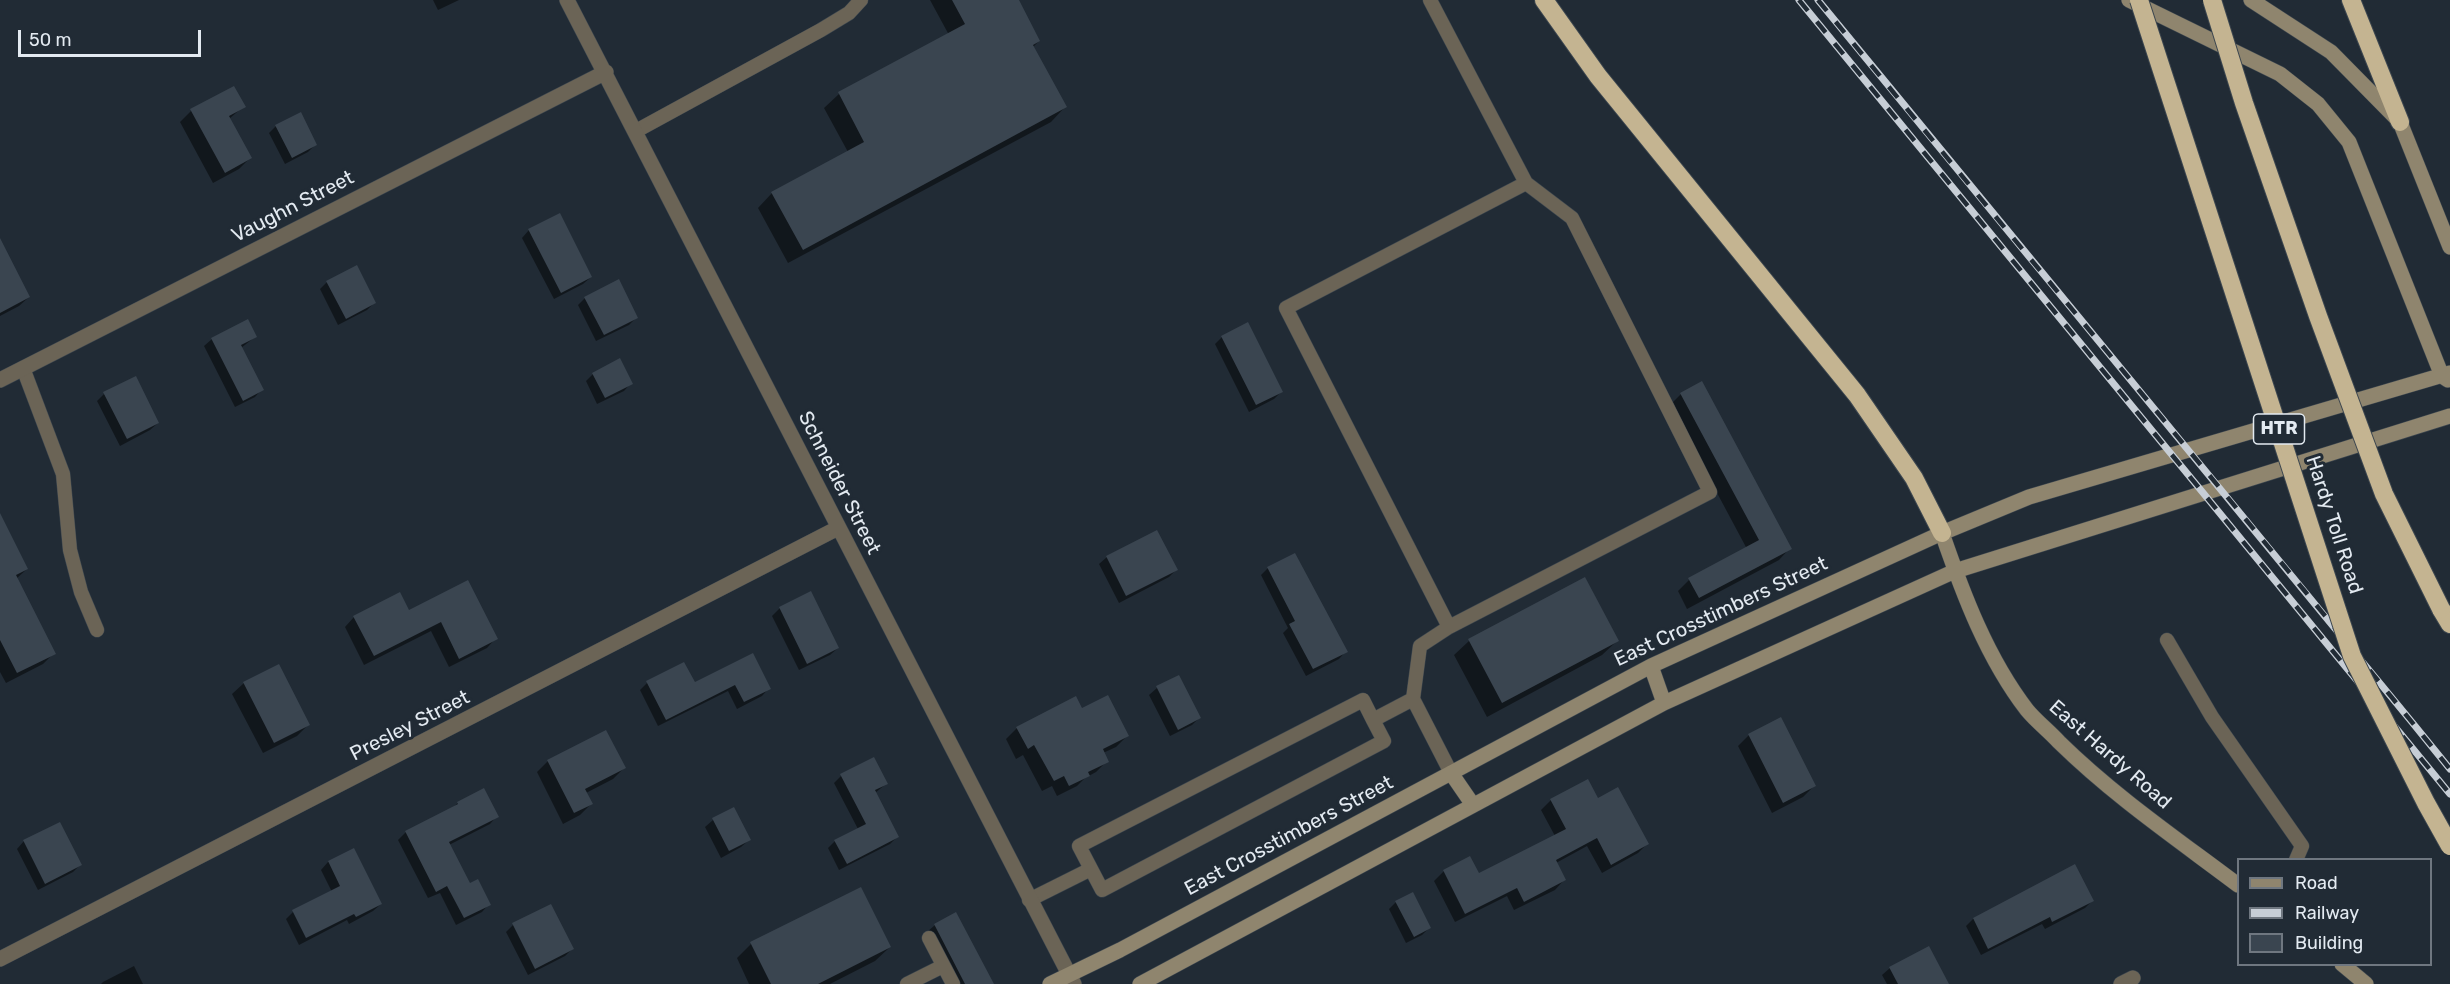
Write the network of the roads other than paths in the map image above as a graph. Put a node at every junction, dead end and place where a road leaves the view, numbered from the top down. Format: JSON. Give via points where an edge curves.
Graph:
{"nodes":[{"id":1,"x":567,"y":0,"type":"edge"},
{"id":2,"x":861,"y":0,"type":"edge"},
{"id":3,"x":1430,"y":0,"type":"edge"},
{"id":4,"x":1544,"y":0,"type":"edge"},
{"id":5,"x":2129,"y":0,"type":"edge"},
{"id":6,"x":2139,"y":0,"type":"edge"},
{"id":7,"x":2212,"y":0,"type":"edge"},
{"id":8,"x":2251,"y":0,"type":"edge"},
{"id":9,"x":2351,"y":0,"type":"edge"},
{"id":10,"x":606,"y":72,"type":"junction"},
{"id":11,"x":2400,"y":122,"type":"junction"},
{"id":12,"x":636,"y":131,"type":"junction"},
{"id":13,"x":1526,"y":183,"type":"junction"},
{"id":14,"x":2450,"y":247,"type":"edge"},
{"id":15,"x":23,"y":368,"type":"junction"},
{"id":16,"x":2447,"y":377,"type":"edge"},
{"id":17,"x":0,"y":380,"type":"edge"},
{"id":18,"x":2450,"y":416,"type":"edge"},
{"id":19,"x":838,"y":528,"type":"junction"},
{"id":20,"x":1942,"y":533,"type":"junction"},
{"id":21,"x":1955,"y":571,"type":"junction"},
{"id":22,"x":2445,"y":616,"type":"edge"},
{"id":23,"x":1449,"y":627,"type":"junction"},
{"id":24,"x":97,"y":630,"type":"dead end"},
{"id":25,"x":2167,"y":640,"type":"dead end"},
{"id":26,"x":1651,"y":666,"type":"junction"},
{"id":27,"x":1413,"y":699,"type":"junction"},
{"id":28,"x":1664,"y":703,"type":"junction"},
{"id":29,"x":1373,"y":720,"type":"junction"},
{"id":30,"x":1451,"y":772,"type":"junction"},
{"id":31,"x":1473,"y":805,"type":"junction"},
{"id":32,"x":2450,"y":846,"type":"edge"},
{"id":33,"x":2297,"y":858,"type":"edge"},
{"id":34,"x":1091,"y":868,"type":"junction"},
{"id":35,"x":2237,"y":884,"type":"edge"},
{"id":36,"x":1029,"y":900,"type":"junction"},
{"id":37,"x":929,"y":938,"type":"dead end"},
{"id":38,"x":0,"y":959,"type":"edge"},
{"id":39,"x":943,"y":966,"type":"junction"},
{"id":40,"x":2344,"y":966,"type":"edge"},
{"id":41,"x":1072,"y":979,"type":"edge"},
{"id":42,"x":907,"y":984,"type":"edge"},
{"id":43,"x":953,"y":984,"type":"edge"},
{"id":44,"x":1050,"y":984,"type":"edge"},
{"id":45,"x":1140,"y":984,"type":"edge"},
{"id":46,"x":2366,"y":984,"type":"edge"}],
"edges":[{"from":1,"to":10,"type":"street","name":"Schneider Street"},
{"from":2,"to":12,"type":"lane","via":[[849,13],[821,30]]},
{"from":3,"to":13,"type":"lane"},
{"from":4,"to":20,"type":"highway","via":[[1605,85],[1857,395],[1914,478]]},
{"from":5,"to":16,"type":"main road","via":[[2280,74],[2318,104],[2349,142]]},
{"from":6,"to":32,"type":"highway","name":"Hardy Toll Road","number":"HTR","bridge":true,"via":[[2352,656]]},
{"from":7,"to":22,"type":"highway","bridge":true,"via":[[2318,316],[2380,483]]},
{"from":8,"to":11,"type":"main road","via":[[2331,52]]},
{"from":9,"to":11,"type":"highway"},
{"from":10,"to":12,"type":"street","name":"Schneider Street"},
{"from":10,"to":15,"type":"street","name":"Vaughn Street"},
{"from":11,"to":14,"type":"main road"},
{"from":12,"to":19,"type":"street","name":"Schneider Street"},
{"from":13,"to":23,"type":"lane","via":[[1286,308]]},
{"from":13,"to":23,"type":"lane","via":[[1572,218],[1710,492]]},
{"from":15,"to":17,"type":"street","name":"Vaughn Street"},
{"from":15,"to":24,"type":"lane","via":[[63,474],[70,550],[81,592]]},
{"from":16,"to":20,"type":"main road","name":"East Crosstimbers Street","via":[[2029,497]]},
{"from":18,"to":21,"type":"main road"},
{"from":19,"to":36,"type":"street","name":"Schneider Street"},
{"from":19,"to":38,"type":"street","name":"Presley Street"},
{"from":20,"to":21,"type":"main road","name":"East Hardy Road"},
{"from":20,"to":26,"type":"main road","name":"East Crosstimbers Street"},
{"from":21,"to":28,"type":"main road"},
{"from":21,"to":35,"type":"main road","name":"East Hardy Road","via":[[1992,657],[2028,711],[2088,769]]},
{"from":23,"to":27,"type":"lane","via":[[1420,646]]},
{"from":25,"to":33,"type":"lane","via":[[2212,717],[2302,846]]},
{"from":26,"to":28,"type":"main road"},
{"from":26,"to":30,"type":"main road","name":"East Crosstimbers Street"},
{"from":27,"to":29,"type":"lane"},
{"from":27,"to":30,"type":"lane"},
{"from":28,"to":31,"type":"main road"},
{"from":29,"to":34,"type":"lane","via":[[1363,700],[1079,846]]},
{"from":29,"to":34,"type":"lane","via":[[1384,741],[1102,890]]},
{"from":30,"to":31,"type":"main road"},
{"from":30,"to":41,"type":"main road","name":"East Crosstimbers Street"},
{"from":31,"to":45,"type":"main road"},
{"from":34,"to":36,"type":"lane"},
{"from":36,"to":41,"type":"street","name":"Schneider Street"},
{"from":37,"to":39,"type":"lane"},
{"from":39,"to":42,"type":"lane"},
{"from":39,"to":43,"type":"lane"},
{"from":40,"to":46,"type":"main road"},
{"from":41,"to":44,"type":"main road","name":"East Crosstimbers Street"}]}
